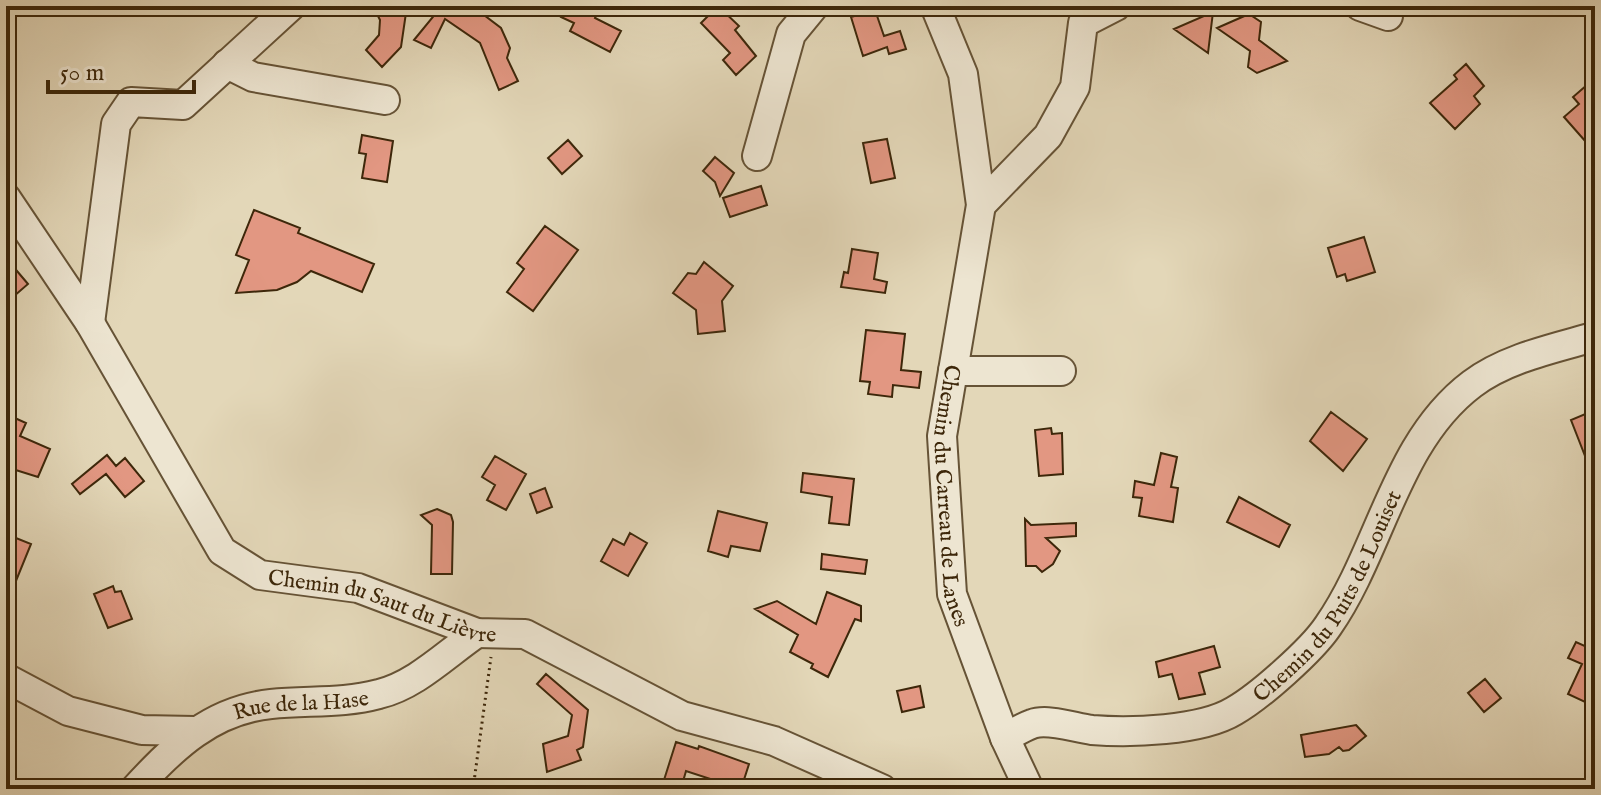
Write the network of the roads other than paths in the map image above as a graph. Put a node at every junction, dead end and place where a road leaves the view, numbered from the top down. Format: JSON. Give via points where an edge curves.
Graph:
{"nodes":[{"id":1,"x":291,"y":6,"type":"edge"},
{"id":2,"x":814,"y":6,"type":"edge"},
{"id":3,"x":935,"y":6,"type":"edge"},
{"id":4,"x":1116,"y":6,"type":"edge"},
{"id":5,"x":1360,"y":6,"type":"edge"},
{"id":6,"x":1082,"y":15,"type":"edge"},
{"id":7,"x":1388,"y":16,"type":"dead end"},
{"id":8,"x":227,"y":64,"type":"junction"},
{"id":9,"x":385,"y":100,"type":"dead end"},
{"id":10,"x":757,"y":156,"type":"dead end"},
{"id":11,"x":6,"y":198,"type":"edge"},
{"id":12,"x":981,"y":205,"type":"junction"},
{"id":13,"x":90,"y":323,"type":"junction"},
{"id":14,"x":1590,"y":338,"type":"dead end"},
{"id":15,"x":953,"y":371,"type":"junction"},
{"id":16,"x":1061,"y":371,"type":"dead end"},
{"id":17,"x":486,"y":634,"type":"junction"},
{"id":18,"x":6,"y":678,"type":"edge"},
{"id":19,"x":194,"y":731,"type":"junction"},
{"id":20,"x":1005,"y":738,"type":"junction"},
{"id":21,"x":135,"y":789,"type":"edge"},
{"id":22,"x":882,"y":789,"type":"edge"},
{"id":23,"x":1029,"y":789,"type":"edge"}],
"edges":[{"from":1,"to":8,"type":"street"},
{"from":2,"to":10,"type":"street","via":[[791,34]]},
{"from":3,"to":12,"type":"street","name":"Chemin du Carreau de Lanes","via":[[963,74]]},
{"from":4,"to":6,"type":"street"},
{"from":5,"to":7,"type":"street"},
{"from":6,"to":12,"type":"street","via":[[1075,87],[1048,136]]},
{"from":8,"to":9,"type":"street","via":[[253,77]]},
{"from":8,"to":13,"type":"street","via":[[183,105],[131,102],[116,124]]},
{"from":11,"to":13,"type":"street","name":"Chemin du Saut du Lièvre"},
{"from":12,"to":15,"type":"street","name":"Chemin du Carreau de Lanes"},
{"from":13,"to":17,"type":"street","name":"Chemin du Saut du Lièvre","via":[[222,551],[260,575],[358,588]]},
{"from":14,"to":20,"type":"street","name":"Chemin du Puits de Louiset","via":[[1487,374],[1469,386],[1432,425],[1327,628],[1235,711],[1218,719],[1133,732],[1034,722]]},
{"from":15,"to":16,"type":"street"},
{"from":15,"to":20,"type":"street","name":"Chemin du Carreau de Lanes","via":[[942,436],[952,594]]},
{"from":17,"to":19,"type":"street","name":"Rue de la Hase","via":[[405,686],[381,694],[337,704],[259,706]]},
{"from":17,"to":22,"type":"street","name":"Chemin du Saut du Lièvre","via":[[525,634],[682,716],[774,741]]},
{"from":18,"to":19,"type":"street","via":[[68,711],[142,730]]},
{"from":19,"to":21,"type":"street","name":"Rue de la Hase"},
{"from":20,"to":23,"type":"street","name":"Chemin du Carreau de Lanes"}]}
